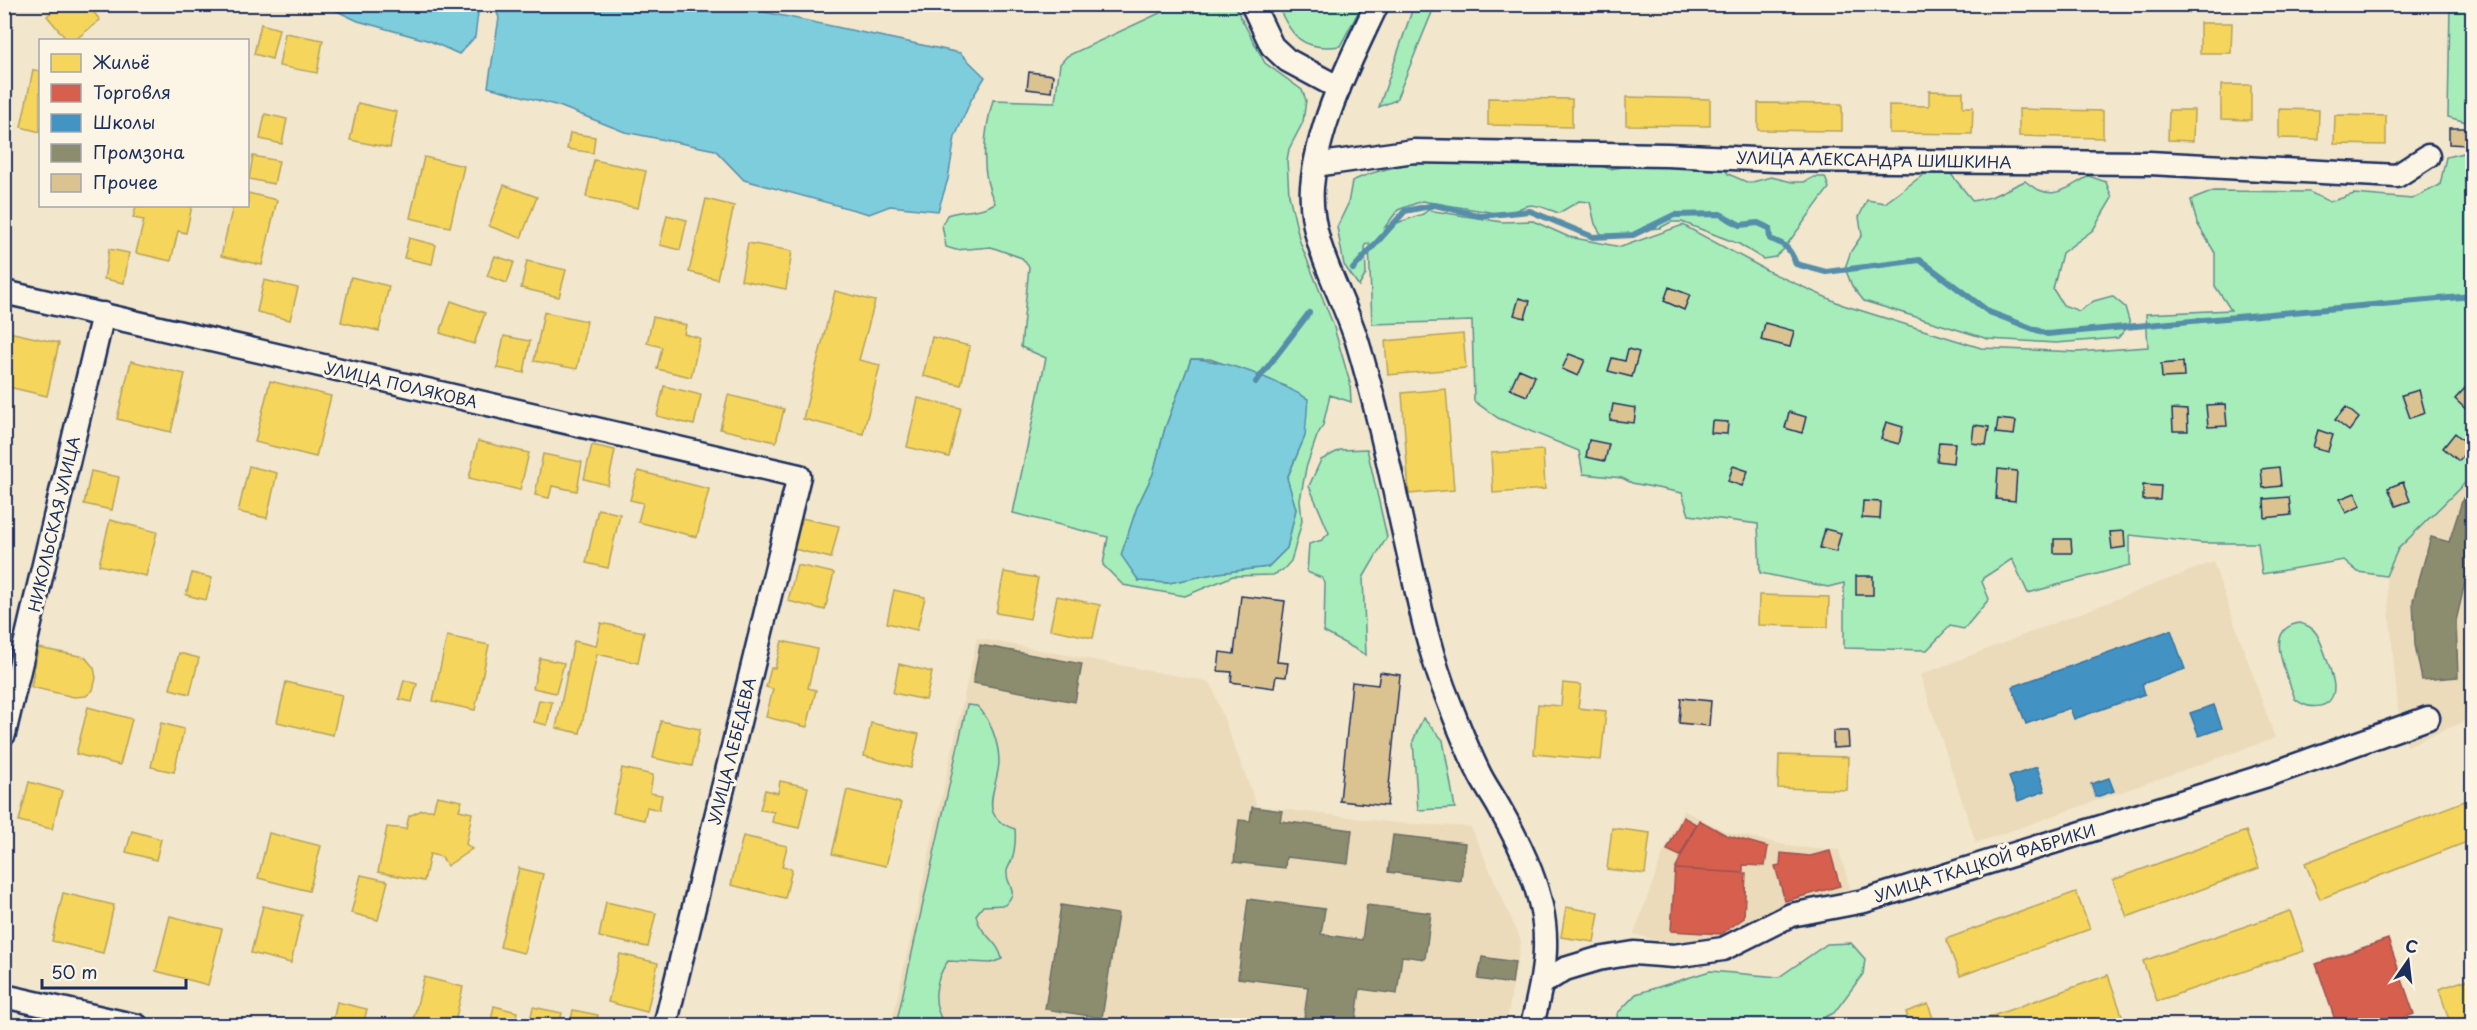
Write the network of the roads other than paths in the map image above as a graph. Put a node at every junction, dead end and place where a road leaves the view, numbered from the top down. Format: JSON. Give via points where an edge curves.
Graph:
{"nodes":[{"id":1,"x":1252,"y":4,"type":"edge"},
{"id":2,"x":1377,"y":4,"type":"edge"},
{"id":3,"x":1339,"y":88,"type":"junction"},
{"id":4,"x":2428,"y":156,"type":"dead end"},
{"id":5,"x":1315,"y":165,"type":"junction"},
{"id":6,"x":4,"y":292,"type":"edge"},
{"id":7,"x":103,"y":314,"type":"junction"},
{"id":8,"x":799,"y":476,"type":"joint"},
{"id":9,"x":2428,"y":718,"type":"dead end"},
{"id":10,"x":4,"y":734,"type":"edge"},
{"id":11,"x":1541,"y":984,"type":"junction"},
{"id":12,"x":4,"y":996,"type":"edge"},
{"id":13,"x":137,"y":1026,"type":"edge"},
{"id":14,"x":665,"y":1026,"type":"edge"},
{"id":15,"x":1532,"y":1026,"type":"edge"}],
"edges":[{"from":1,"to":3,"type":"street","via":[[1272,46],[1287,60]]},
{"from":2,"to":3,"type":"street"},
{"from":3,"to":5,"type":"street"},
{"from":4,"to":5,"type":"street","name":"УЛИЦА АЛЕКСАНДРА ШИШКИНА","via":[[2397,176],[2149,163],[1775,160],[1414,151]]},
{"from":5,"to":11,"type":"street","via":[[1312,213],[1318,244],[1357,341],[1426,633],[1447,699],[1479,772],[1514,834],[1542,910],[1545,940]]},
{"from":6,"to":7,"type":"street","name":"УЛИЦА ПОЛЯКОВА"},
{"from":7,"to":8,"type":"street","name":"УЛИЦА ПОЛЯКОВА"},
{"from":7,"to":10,"type":"street","name":"НИКОЛЬСКАЯ УЛИЦА"},
{"from":8,"to":14,"type":"street","name":"УЛИЦА ЛЕБЕДЕВА"},
{"from":9,"to":11,"type":"street","name":"УЛИЦА ТКАЦКОЙ ФАБРИКИ","via":[[2271,774],[1864,901],[1791,915],[1723,949],[1674,956],[1634,952],[1565,969]]},
{"from":11,"to":15,"type":"street"},
{"from":12,"to":13,"type":"street"}]}
